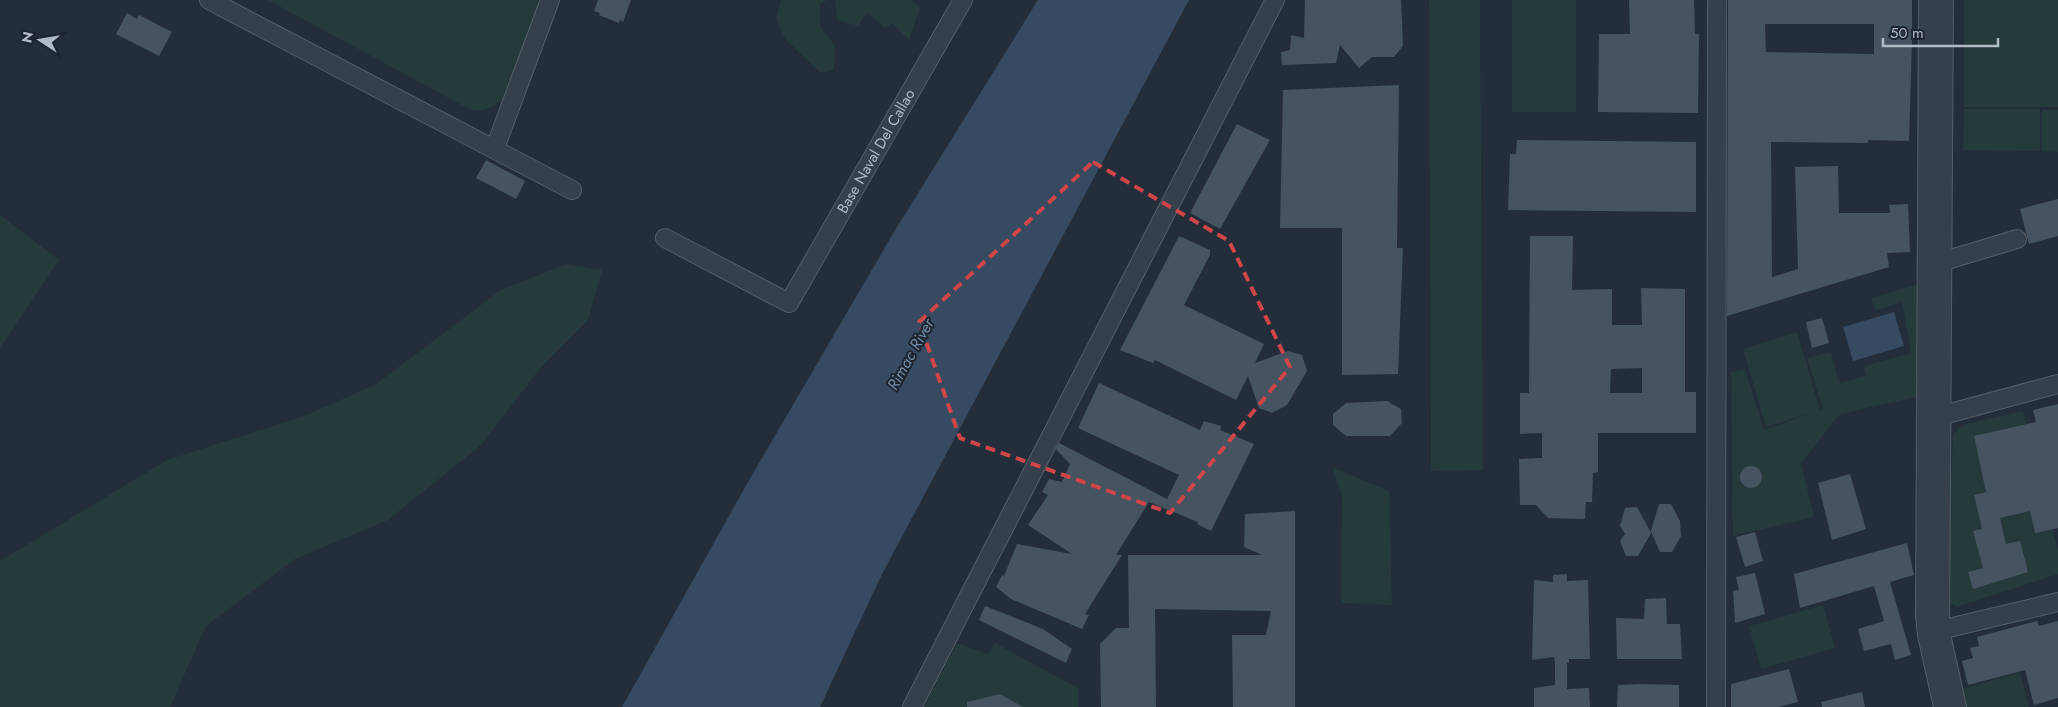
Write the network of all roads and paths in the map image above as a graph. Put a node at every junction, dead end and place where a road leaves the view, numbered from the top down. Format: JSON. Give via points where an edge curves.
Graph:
{"nodes":[{"id":1,"x":209,"y":0,"type":"edge"},
{"id":2,"x":550,"y":0,"type":"edge"},
{"id":3,"x":963,"y":0,"type":"edge"},
{"id":4,"x":1275,"y":0,"type":"edge"},
{"id":5,"x":1717,"y":0,"type":"edge"},
{"id":6,"x":1928,"y":0,"type":"edge"},
{"id":7,"x":1944,"y":0,"type":"edge"},
{"id":8,"x":495,"y":148,"type":"junction"},
{"id":9,"x":572,"y":190,"type":"dead end"},
{"id":10,"x":665,"y":238,"type":"dead end"},
{"id":11,"x":2017,"y":239,"type":"dead end"},
{"id":12,"x":1944,"y":261,"type":"junction"},
{"id":13,"x":2058,"y":384,"type":"edge"},
{"id":14,"x":1943,"y":415,"type":"junction"},
{"id":15,"x":2058,"y":602,"type":"edge"},
{"id":16,"x":1940,"y":630,"type":"junction"},
{"id":17,"x":912,"y":707,"type":"edge"},
{"id":18,"x":1716,"y":707,"type":"edge"},
{"id":19,"x":1942,"y":707,"type":"edge"},
{"id":20,"x":1957,"y":707,"type":"edge"}],
"edges":[{"from":1,"to":8,"type":"lane"},
{"from":2,"to":8,"type":"lane"},
{"from":3,"to":10,"type":"lane","name":"Base Naval Del Callao","via":[[789,303]]},
{"from":4,"to":17,"type":"lane"},
{"from":5,"to":18,"type":"lane"},
{"from":6,"to":19,"type":"lane","via":[[1925,616]]},
{"from":7,"to":12,"type":"lane"},
{"from":8,"to":9,"type":"lane"},
{"from":11,"to":12,"type":"lane"},
{"from":12,"to":14,"type":"lane"},
{"from":13,"to":14,"type":"lane"},
{"from":14,"to":16,"type":"lane"},
{"from":15,"to":16,"type":"lane"},
{"from":16,"to":20,"type":"lane"}]}
